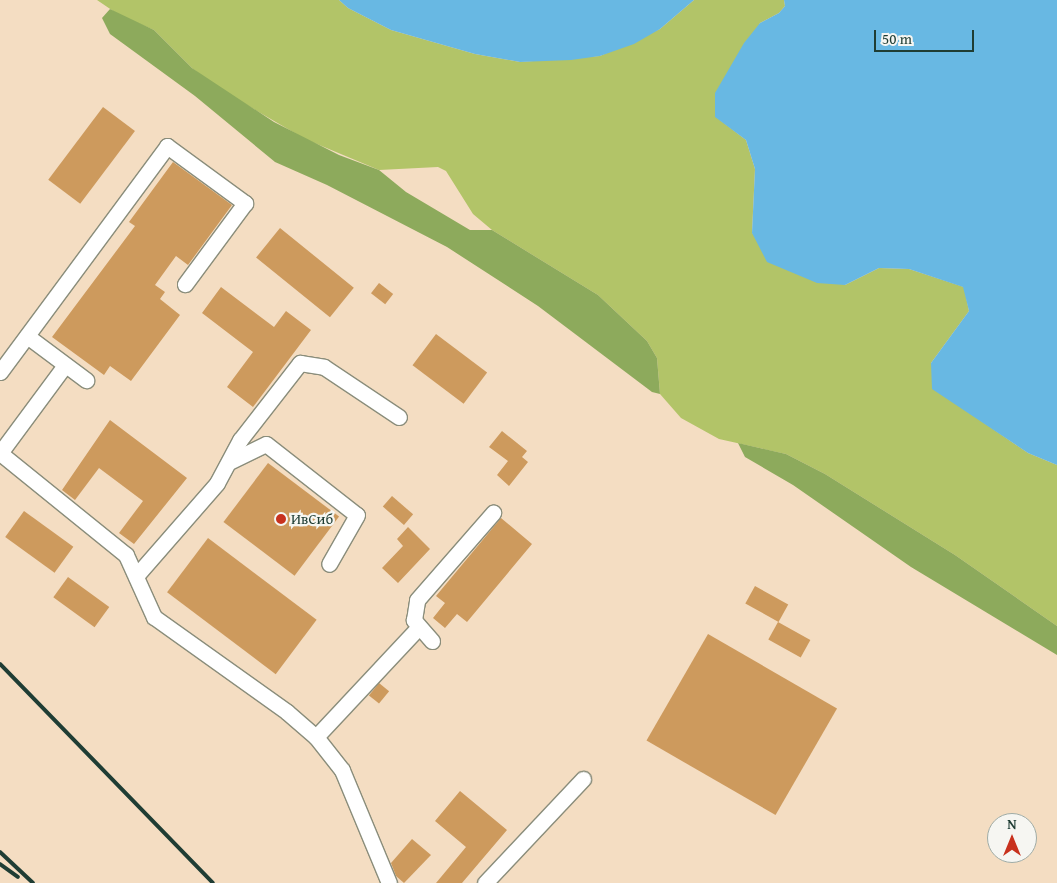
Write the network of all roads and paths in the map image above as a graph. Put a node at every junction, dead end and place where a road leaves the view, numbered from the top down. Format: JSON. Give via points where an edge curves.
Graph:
{"nodes":[{"id":1,"x":185,"y":284,"type":"dead end"},
{"id":2,"x":26,"y":336,"type":"junction"},
{"id":3,"x":65,"y":365,"type":"junction"},
{"id":4,"x":0,"y":372,"type":"edge"},
{"id":5,"x":86,"y":380,"type":"dead end"},
{"id":6,"x":399,"y":418,"type":"dead end"},
{"id":7,"x":0,"y":453,"type":"edge"},
{"id":8,"x":229,"y":462,"type":"junction"},
{"id":9,"x":493,"y":512,"type":"dead end"},
{"id":10,"x":329,"y":564,"type":"dead end"},
{"id":11,"x":136,"y":576,"type":"junction"},
{"id":12,"x":418,"y":628,"type":"junction"},
{"id":13,"x":432,"y":641,"type":"dead end"},
{"id":14,"x":316,"y":738,"type":"junction"},
{"id":15,"x":583,"y":779,"type":"dead end"},
{"id":16,"x":390,"y":883,"type":"edge"},
{"id":17,"x":485,"y":883,"type":"edge"}],
"edges":[{"from":1,"to":2,"type":"street","via":[[245,203],[167,146]]},
{"from":2,"to":3,"type":"street"},
{"from":2,"to":4,"type":"street"},
{"from":3,"to":5,"type":"street"},
{"from":3,"to":7,"type":"street"},
{"from":6,"to":8,"type":"street","via":[[324,367],[300,363],[240,440]]},
{"from":7,"to":11,"type":"street","via":[[126,555]]},
{"from":8,"to":10,"type":"street","via":[[266,444],[357,515]]},
{"from":8,"to":11,"type":"street","via":[[217,483]]},
{"from":9,"to":12,"type":"street","via":[[417,600],[414,610]]},
{"from":11,"to":14,"type":"street","via":[[154,617],[287,712]]},
{"from":12,"to":13,"type":"street"},
{"from":12,"to":14,"type":"street"},
{"from":14,"to":16,"type":"street","via":[[342,770]]},
{"from":15,"to":17,"type":"street"}]}
